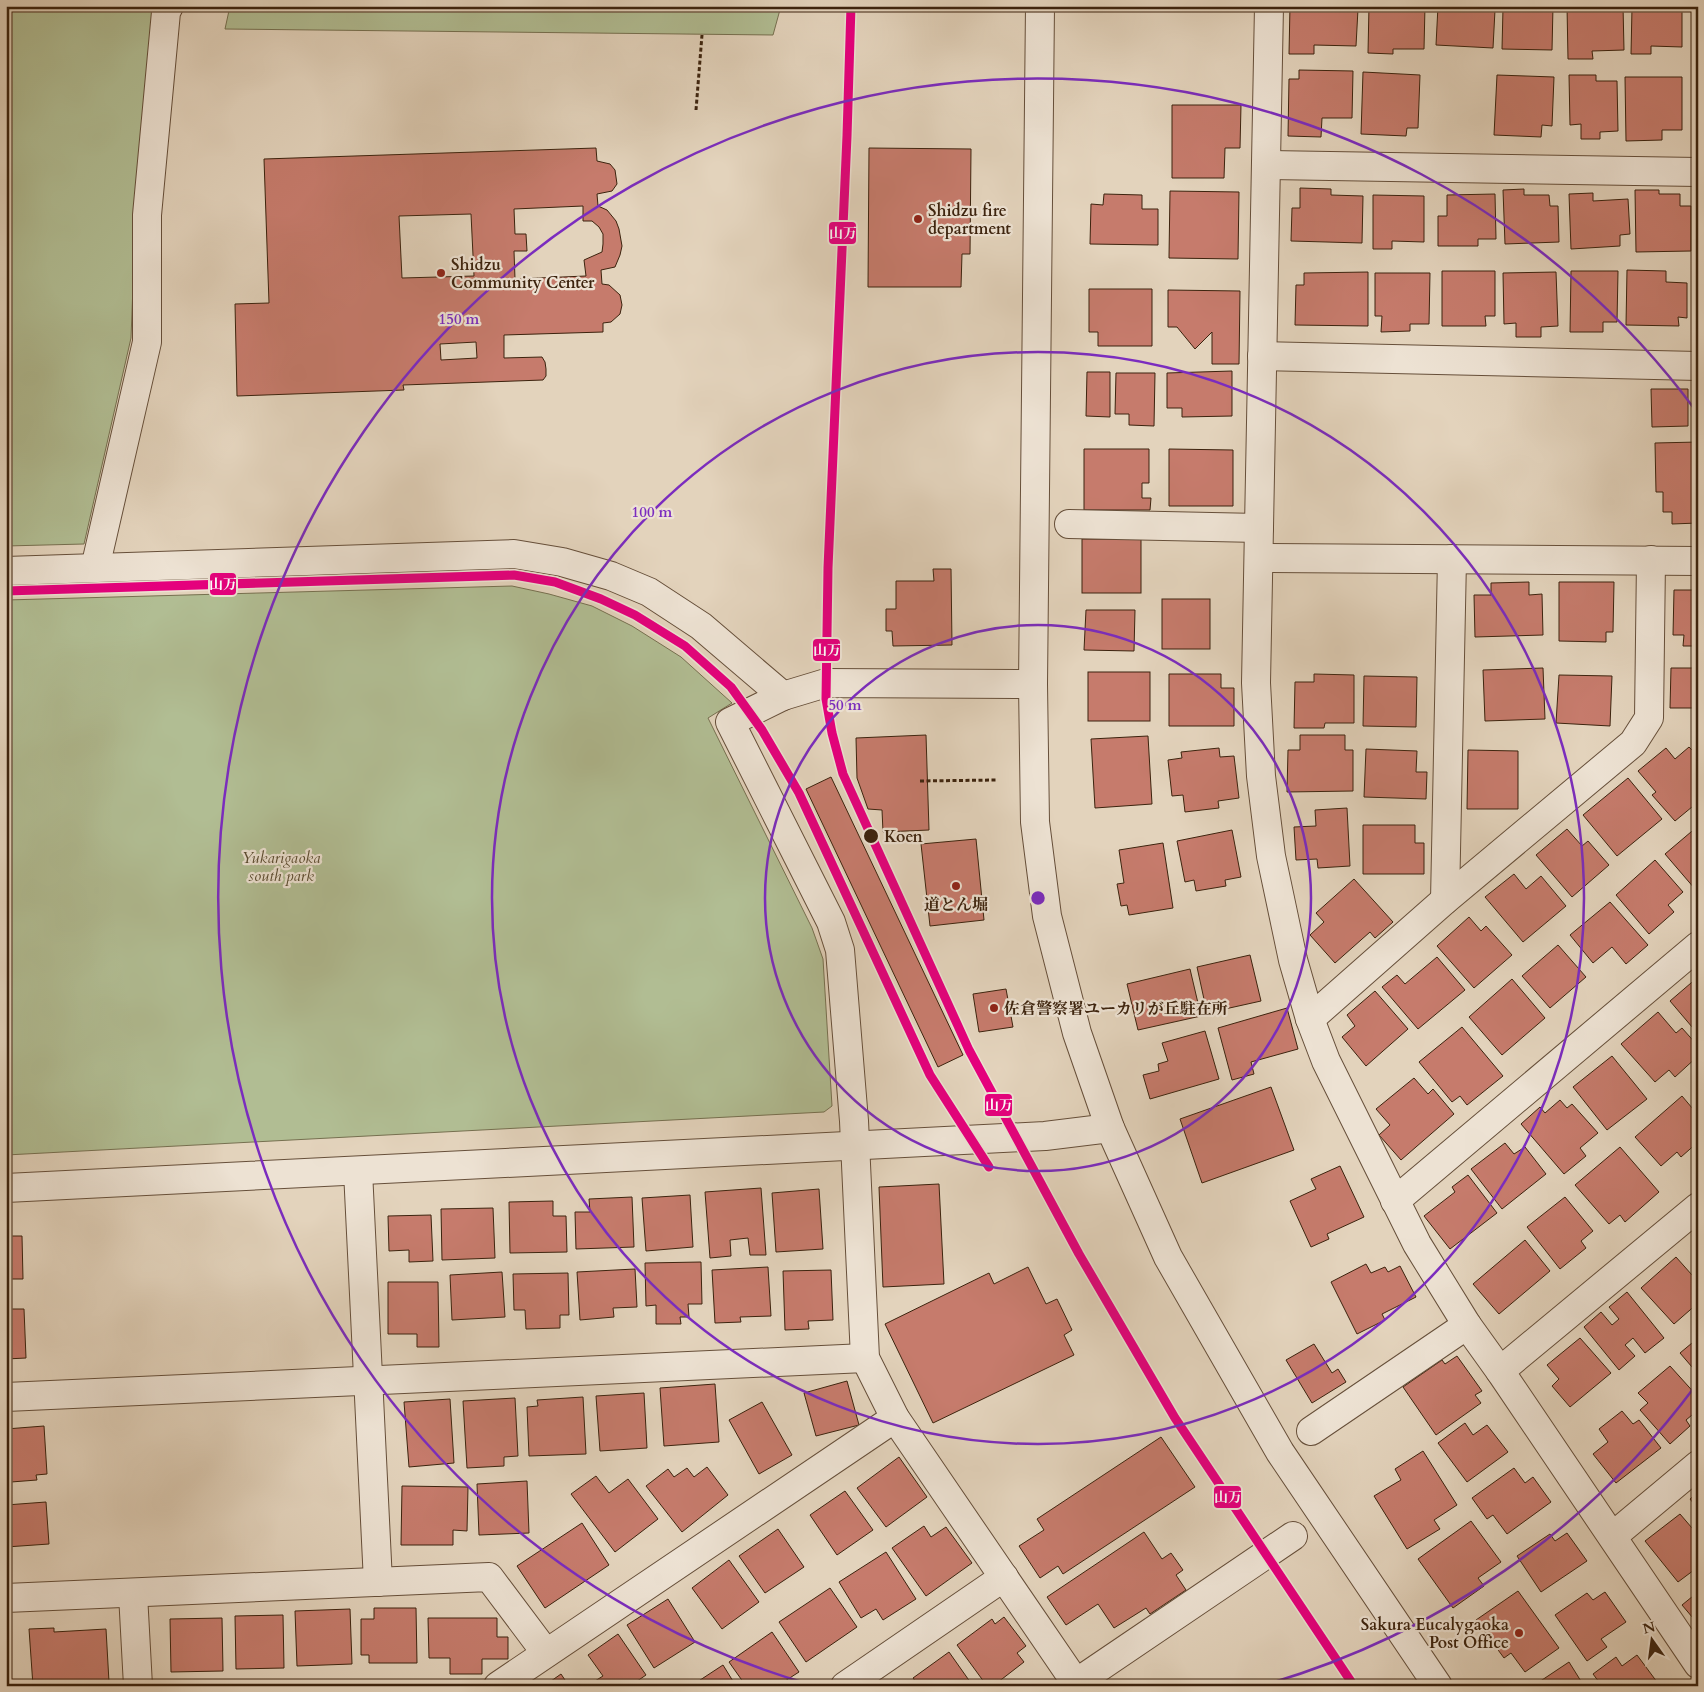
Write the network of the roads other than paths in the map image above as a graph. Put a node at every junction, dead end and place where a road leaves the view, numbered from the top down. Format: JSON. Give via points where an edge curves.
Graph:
{"nodes":[{"id":1,"x":169,"y":6,"type":"edge"},
{"id":2,"x":1040,"y":6,"type":"edge"},
{"id":3,"x":1269,"y":6,"type":"edge"},
{"id":4,"x":1266,"y":165,"type":"junction"},
{"id":5,"x":1698,"y":172,"type":"edge"},
{"id":6,"x":1262,"y":356,"type":"junction"},
{"id":7,"x":1698,"y":366,"type":"edge"},
{"id":8,"x":1069,"y":524,"type":"dead end"},
{"id":9,"x":1259,"y":528,"type":"junction"},
{"id":10,"x":1258,"y":558,"type":"junction"},
{"id":11,"x":1452,"y":559,"type":"junction"},
{"id":12,"x":1651,"y":560,"type":"junction"},
{"id":13,"x":1698,"y":561,"type":"edge"},
{"id":14,"x":95,"y":568,"type":"junction"},
{"id":15,"x":6,"y":571,"type":"edge"},
{"id":16,"x":1033,"y":684,"type":"junction"},
{"id":17,"x":783,"y":696,"type":"junction"},
{"id":18,"x":1445,"y":900,"type":"junction"},
{"id":19,"x":1698,"y":946,"type":"edge"},
{"id":20,"x":1310,"y":1019,"type":"junction"},
{"id":21,"x":1110,"y":1128,"type":"junction"},
{"id":22,"x":855,"y":1146,"type":"junction"},
{"id":23,"x":358,"y":1171,"type":"junction"},
{"id":24,"x":6,"y":1188,"type":"edge"},
{"id":25,"x":1395,"y":1201,"type":"junction"},
{"id":26,"x":1698,"y":1207,"type":"edge"},
{"id":27,"x":1467,"y":1325,"type":"junction"},
{"id":28,"x":865,"y":1358,"type":"junction"},
{"id":29,"x":1500,"y":1370,"type":"junction"},
{"id":30,"x":368,"y":1380,"type":"junction"},
{"id":31,"x":6,"y":1397,"type":"edge"},
{"id":32,"x":895,"y":1418,"type":"junction"},
{"id":33,"x":1311,"y":1431,"type":"dead end"},
{"id":34,"x":1698,"y":1465,"type":"edge"},
{"id":35,"x":1293,"y":1536,"type":"dead end"},
{"id":36,"x":1613,"y":1536,"type":"junction"},
{"id":37,"x":1004,"y":1577,"type":"junction"},
{"id":38,"x":378,"y":1582,"type":"junction"},
{"id":39,"x":132,"y":1594,"type":"junction"},
{"id":40,"x":6,"y":1598,"type":"edge"},
{"id":41,"x":546,"y":1653,"type":"junction"},
{"id":42,"x":1698,"y":1664,"type":"edge"},
{"id":43,"x":1077,"y":1684,"type":"edge"},
{"id":44,"x":138,"y":1686,"type":"edge"},
{"id":45,"x":498,"y":1686,"type":"edge"},
{"id":46,"x":845,"y":1686,"type":"edge"},
{"id":47,"x":1438,"y":1686,"type":"edge"}],
"edges":[{"from":1,"to":14,"type":"street","via":[[147,215],[147,342]]},
{"from":2,"to":16,"type":"street"},
{"from":3,"to":4,"type":"street"},
{"from":4,"to":5,"type":"street"},
{"from":4,"to":6,"type":"street"},
{"from":6,"to":7,"type":"street"},
{"from":6,"to":9,"type":"street"},
{"from":8,"to":9,"type":"street"},
{"from":9,"to":10,"type":"street"},
{"from":10,"to":11,"type":"street"},
{"from":10,"to":20,"type":"street","via":[[1256,683],[1261,776],[1273,866],[1293,960]]},
{"from":11,"to":12,"type":"street"},
{"from":11,"to":18,"type":"street"},
{"from":12,"to":13,"type":"street"},
{"from":12,"to":18,"type":"street","via":[[1650,718],[1633,743]]},
{"from":14,"to":15,"type":"street"},
{"from":14,"to":17,"type":"street","via":[[514,554],[562,562],[611,576],[649,592],[701,626]]},
{"from":16,"to":17,"type":"street","via":[[826,683]]},
{"from":16,"to":21,"type":"street","via":[[1035,822],[1048,916],[1077,1033]]},
{"from":17,"to":22,"type":"street","via":[[730,722],[831,922],[840,950]]},
{"from":18,"to":20,"type":"street"},
{"from":19,"to":25,"type":"street"},
{"from":20,"to":25,"type":"street","via":[[1326,1061]]},
{"from":21,"to":22,"type":"street","via":[[1045,1136]]},
{"from":21,"to":47,"type":"street","via":[[1168,1257],[1280,1452]]},
{"from":22,"to":23,"type":"street"},
{"from":22,"to":28,"type":"street"},
{"from":23,"to":24,"type":"street"},
{"from":23,"to":30,"type":"street"},
{"from":25,"to":27,"type":"street","via":[[1417,1244]]},
{"from":26,"to":29,"type":"street"},
{"from":27,"to":29,"type":"street"},
{"from":27,"to":33,"type":"street"},
{"from":28,"to":30,"type":"street"},
{"from":28,"to":32,"type":"street"},
{"from":29,"to":36,"type":"street"},
{"from":30,"to":31,"type":"street"},
{"from":30,"to":38,"type":"street"},
{"from":32,"to":37,"type":"street"},
{"from":32,"to":41,"type":"street"},
{"from":34,"to":36,"type":"street"},
{"from":35,"to":43,"type":"street"},
{"from":36,"to":42,"type":"street"},
{"from":37,"to":43,"type":"street"},
{"from":37,"to":46,"type":"street"},
{"from":38,"to":39,"type":"street"},
{"from":38,"to":41,"type":"street","via":[[488,1577]]},
{"from":39,"to":40,"type":"street"},
{"from":39,"to":44,"type":"street"},
{"from":41,"to":45,"type":"street"}]}
